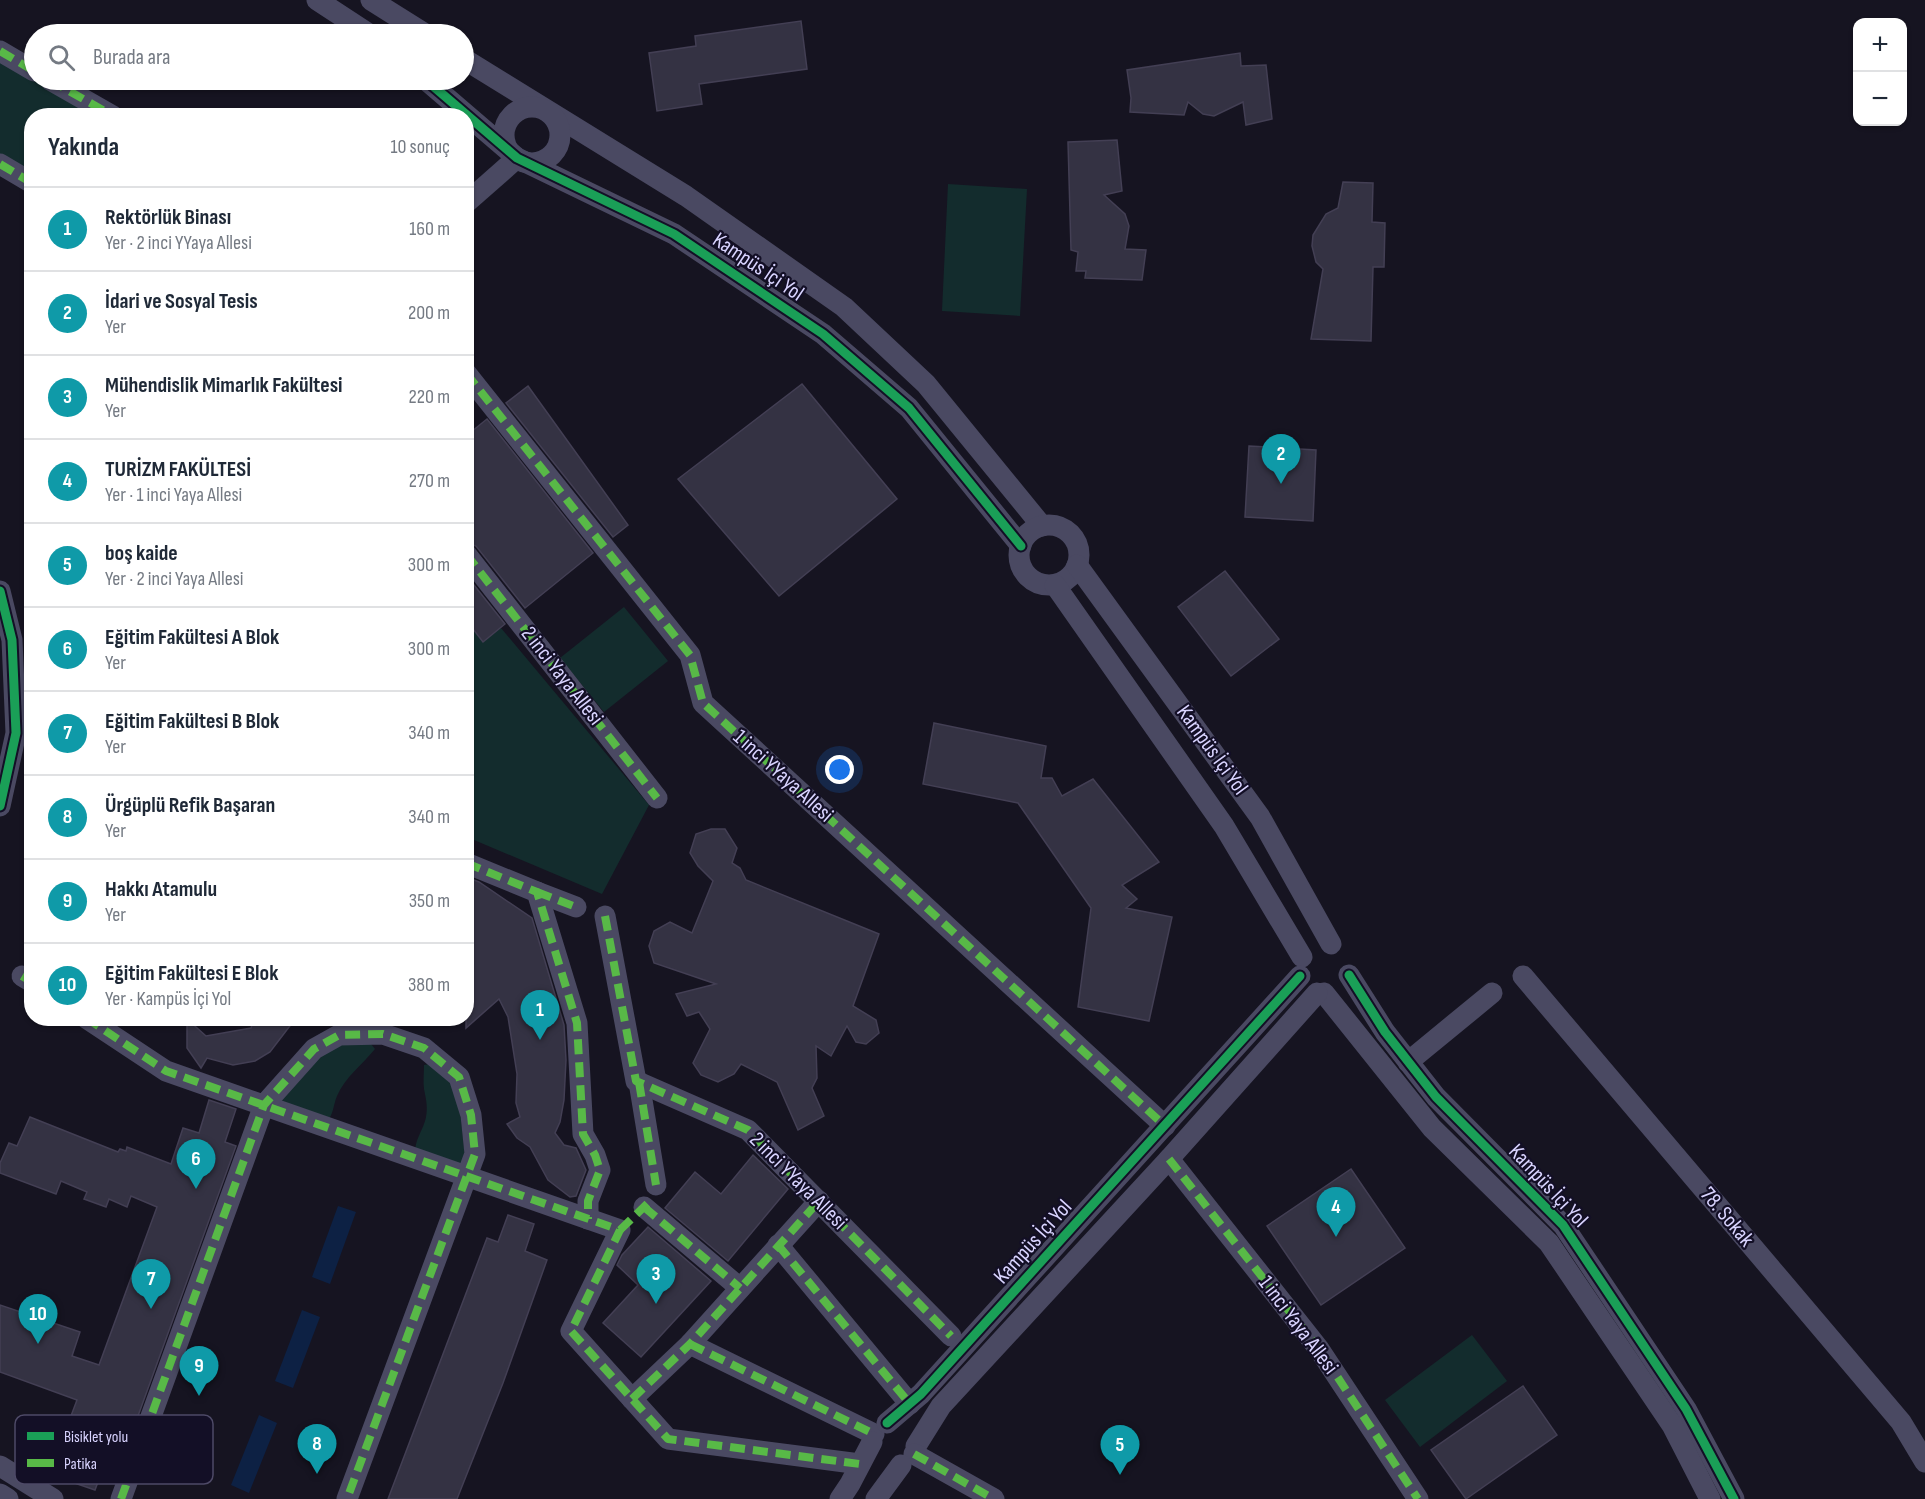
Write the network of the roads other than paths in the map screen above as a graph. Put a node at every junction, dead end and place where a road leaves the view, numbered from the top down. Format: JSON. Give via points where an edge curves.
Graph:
{"nodes":[{"id":1,"x":317,"y":0,"type":"edge"},
{"id":2,"x":371,"y":0,"type":"edge"},
{"id":3,"x":354,"y":24,"type":"edge"},
{"id":4,"x":409,"y":24,"type":"edge"},
{"id":5,"x":0,"y":51,"type":"edge"},
{"id":6,"x":24,"y":65,"type":"edge"},
{"id":7,"x":474,"y":65,"type":"edge"},
{"id":8,"x":68,"y":90,"type":"edge"},
{"id":9,"x":438,"y":90,"type":"edge"},
{"id":10,"x":99,"y":108,"type":"edge"},
{"id":11,"x":459,"y":108,"type":"edge"},
{"id":12,"x":549,"y":113,"type":"junction"},
{"id":13,"x":474,"y":121,"type":"edge"},
{"id":14,"x":517,"y":158,"type":"junction"},
{"id":15,"x":0,"y":164,"type":"edge"},
{"id":16,"x":24,"y":178,"type":"edge"},
{"id":17,"x":474,"y":195,"type":"edge"},
{"id":18,"x":474,"y":383,"type":"edge"},
{"id":19,"x":1042,"y":526,"type":"junction"},
{"id":20,"x":1021,"y":546,"type":"junction"},
{"id":21,"x":474,"y":564,"type":"edge"},
{"id":22,"x":1077,"y":566,"type":"junction"},
{"id":23,"x":1055,"y":585,"type":"junction"},
{"id":24,"x":0,"y":591,"type":"edge"},
{"id":25,"x":657,"y":798,"type":"dead end"},
{"id":26,"x":0,"y":806,"type":"edge"},
{"id":27,"x":474,"y":866,"type":"edge"},
{"id":28,"x":537,"y":892,"type":"junction"},
{"id":29,"x":576,"y":907,"type":"dead end"},
{"id":30,"x":605,"y":916,"type":"dead end"},
{"id":31,"x":1331,"y":944,"type":"junction"},
{"id":32,"x":1301,"y":966,"type":"junction"},
{"id":33,"x":1349,"y":975,"type":"junction"},
{"id":34,"x":1523,"y":976,"type":"dead end"},
{"id":35,"x":1320,"y":993,"type":"junction"},
{"id":36,"x":1492,"y":993,"type":"dead end"},
{"id":37,"x":98,"y":1026,"type":"edge"},
{"id":38,"x":1408,"y":1062,"type":"junction"},
{"id":39,"x":639,"y":1082,"type":"junction"},
{"id":40,"x":264,"y":1105,"type":"junction"},
{"id":41,"x":1165,"y":1126,"type":"junction"},
{"id":42,"x":1168,"y":1159,"type":"junction"},
{"id":43,"x":467,"y":1177,"type":"junction"},
{"id":44,"x":650,"y":1197,"type":"junction"},
{"id":45,"x":819,"y":1201,"type":"junction"},
{"id":46,"x":588,"y":1219,"type":"junction"},
{"id":47,"x":620,"y":1230,"type":"junction"},
{"id":48,"x":778,"y":1245,"type":"junction"},
{"id":49,"x":740,"y":1288,"type":"junction"},
{"id":50,"x":1006,"y":1300,"type":"junction"},
{"id":51,"x":1022,"y":1319,"type":"junction"},
{"id":52,"x":951,"y":1336,"type":"dead end"},
{"id":53,"x":690,"y":1344,"type":"junction"},
{"id":54,"x":632,"y":1399,"type":"junction"},
{"id":55,"x":910,"y":1404,"type":"junction"},
{"id":56,"x":151,"y":1415,"type":"edge"},
{"id":57,"x":878,"y":1433,"type":"junction"},
{"id":58,"x":911,"y":1455,"type":"junction"},
{"id":59,"x":1925,"y":1462,"type":"edge"},
{"id":60,"x":861,"y":1464,"type":"junction"},
{"id":61,"x":0,"y":1466,"type":"edge"},
{"id":62,"x":15,"y":1476,"type":"edge"},
{"id":63,"x":28,"y":1484,"type":"edge"},
{"id":64,"x":126,"y":1484,"type":"edge"},
{"id":65,"x":0,"y":1494,"type":"edge"},
{"id":66,"x":8,"y":1499,"type":"edge"},
{"id":67,"x":52,"y":1499,"type":"edge"},
{"id":68,"x":121,"y":1499,"type":"edge"},
{"id":69,"x":347,"y":1499,"type":"edge"},
{"id":70,"x":840,"y":1499,"type":"edge"},
{"id":71,"x":876,"y":1499,"type":"edge"},
{"id":72,"x":994,"y":1499,"type":"edge"},
{"id":73,"x":1418,"y":1499,"type":"edge"},
{"id":74,"x":1710,"y":1499,"type":"edge"},
{"id":75,"x":1734,"y":1499,"type":"edge"}],
"edges":[{"from":1,"to":3,"type":"street"},
{"from":2,"to":4,"type":"street"},
{"from":5,"to":6,"type":"street"},
{"from":7,"to":12,"type":"street","name":"Kampüs İçi Yol"},
{"from":8,"to":10,"type":"street"},
{"from":9,"to":11,"type":"street","name":"Kampüs İçi Yol"},
{"from":12,"to":14,"type":"street","via":[[559,126],[555,150],[534,162]]},
{"from":12,"to":14,"type":"street","via":[[542,108],[525,108],[510,118],[506,144]]},
{"from":12,"to":19,"type":"street","name":"Kampüs İçi Yol","via":[[686,196],[844,307],[926,384]]},
{"from":13,"to":14,"type":"street","name":"Kampüs İçi Yol"},
{"from":14,"to":17,"type":"street"},
{"from":14,"to":20,"type":"street","name":"Kampüs İçi Yol","via":[[675,234],[823,334],[909,408]]},
{"from":15,"to":16,"type":"street"},
{"from":18,"to":41,"type":"street","name":"1 inci YYaya Allesi","via":[[690,655],[703,703]]},
{"from":19,"to":20,"type":"street","via":[[1033,530]]},
{"from":19,"to":22,"type":"street","via":[[1053,525],[1072,535],[1079,555]]},
{"from":20,"to":23,"type":"street","via":[[1019,556],[1027,575],[1045,585]]},
{"from":21,"to":25,"type":"street","name":"2 inci Yaya Allesi"},
{"from":22,"to":23,"type":"street","via":[[1065,581]]},
{"from":22,"to":31,"type":"street","name":"Kampüs İçi Yol","via":[[1260,817]]},
{"from":23,"to":32,"type":"street","name":"Kampüs İçi Yol","via":[[1224,826]]},
{"from":24,"to":26,"type":"street","via":[[12,640],[16,733]]},
{"from":27,"to":28,"type":"street"},
{"from":28,"to":29,"type":"street"},
{"from":28,"to":46,"type":"street","via":[[577,1023],[583,1134],[600,1170],[588,1201]]},
{"from":30,"to":39,"type":"street"},
{"from":31,"to":32,"type":"street","via":[[1312,946]]},
{"from":31,"to":33,"type":"street","via":[[1346,956]]},
{"from":32,"to":35,"type":"street","via":[[1301,981]]},
{"from":32,"to":41,"type":"street","name":"Kampüs İçi Yol"},
{"from":33,"to":35,"type":"street","via":[[1336,991]]},
{"from":33,"to":38,"type":"street","name":"Kampüs İçi Yol"},
{"from":34,"to":59,"type":"street","name":"78. Sokak","via":[[1901,1422]]},
{"from":35,"to":42,"type":"street","name":"Kampüs İçi Yol"},
{"from":35,"to":74,"type":"street","name":"Kampüs İçi Yol","via":[[1432,1128],[1549,1243],[1672,1425]]},
{"from":36,"to":38,"type":"street"},
{"from":37,"to":40,"type":"street","via":[[166,1071]]},
{"from":38,"to":75,"type":"street","name":"Kampüs İçi Yol","via":[[1436,1097],[1563,1225],[1686,1409]]},
{"from":39,"to":44,"type":"street"},
{"from":39,"to":45,"type":"street","name":"2 inci YYaya Allesi","via":[[748,1130]]},
{"from":40,"to":43,"type":"street"},
{"from":40,"to":43,"type":"street","via":[[314,1049],[339,1035],[383,1034],[424,1048],[459,1077],[471,1115],[475,1154]]},
{"from":40,"to":56,"type":"street"},
{"from":41,"to":50,"type":"street","name":"Kampüs İçi Yol"},
{"from":42,"to":51,"type":"street","name":"Kampüs İçi Yol"},
{"from":42,"to":73,"type":"street","name":"1 inci Yaya Allesi","via":[[1319,1350]]},
{"from":43,"to":46,"type":"street"},
{"from":43,"to":69,"type":"street"},
{"from":44,"to":47,"type":"street"},
{"from":44,"to":49,"type":"street"},
{"from":45,"to":48,"type":"street"},
{"from":45,"to":52,"type":"street","name":"2 inci YYaya Allesi"},
{"from":46,"to":47,"type":"street"},
{"from":47,"to":54,"type":"street","via":[[571,1331]]},
{"from":48,"to":49,"type":"street"},
{"from":48,"to":55,"type":"street"},
{"from":49,"to":53,"type":"street"},
{"from":50,"to":51,"type":"street"},
{"from":50,"to":55,"type":"street","name":"Kampüs İçi Yol"},
{"from":51,"to":58,"type":"street","name":"Kampüs İçi Yol","via":[[941,1406]]},
{"from":53,"to":54,"type":"street"},
{"from":53,"to":57,"type":"street"},
{"from":54,"to":60,"type":"street","via":[[668,1439]]},
{"from":55,"to":57,"type":"street","name":"Kampüs İçi Yol"},
{"from":57,"to":60,"type":"street","name":"Kampüs İçi Yol"},
{"from":58,"to":71,"type":"street","name":"Kampüs İçi Yol"},
{"from":58,"to":72,"type":"street"},
{"from":60,"to":70,"type":"street","name":"Kampüs İçi Yol"},
{"from":61,"to":62,"type":"street"},
{"from":63,"to":67,"type":"street"},
{"from":64,"to":68,"type":"street"},
{"from":65,"to":66,"type":"street"}]}
